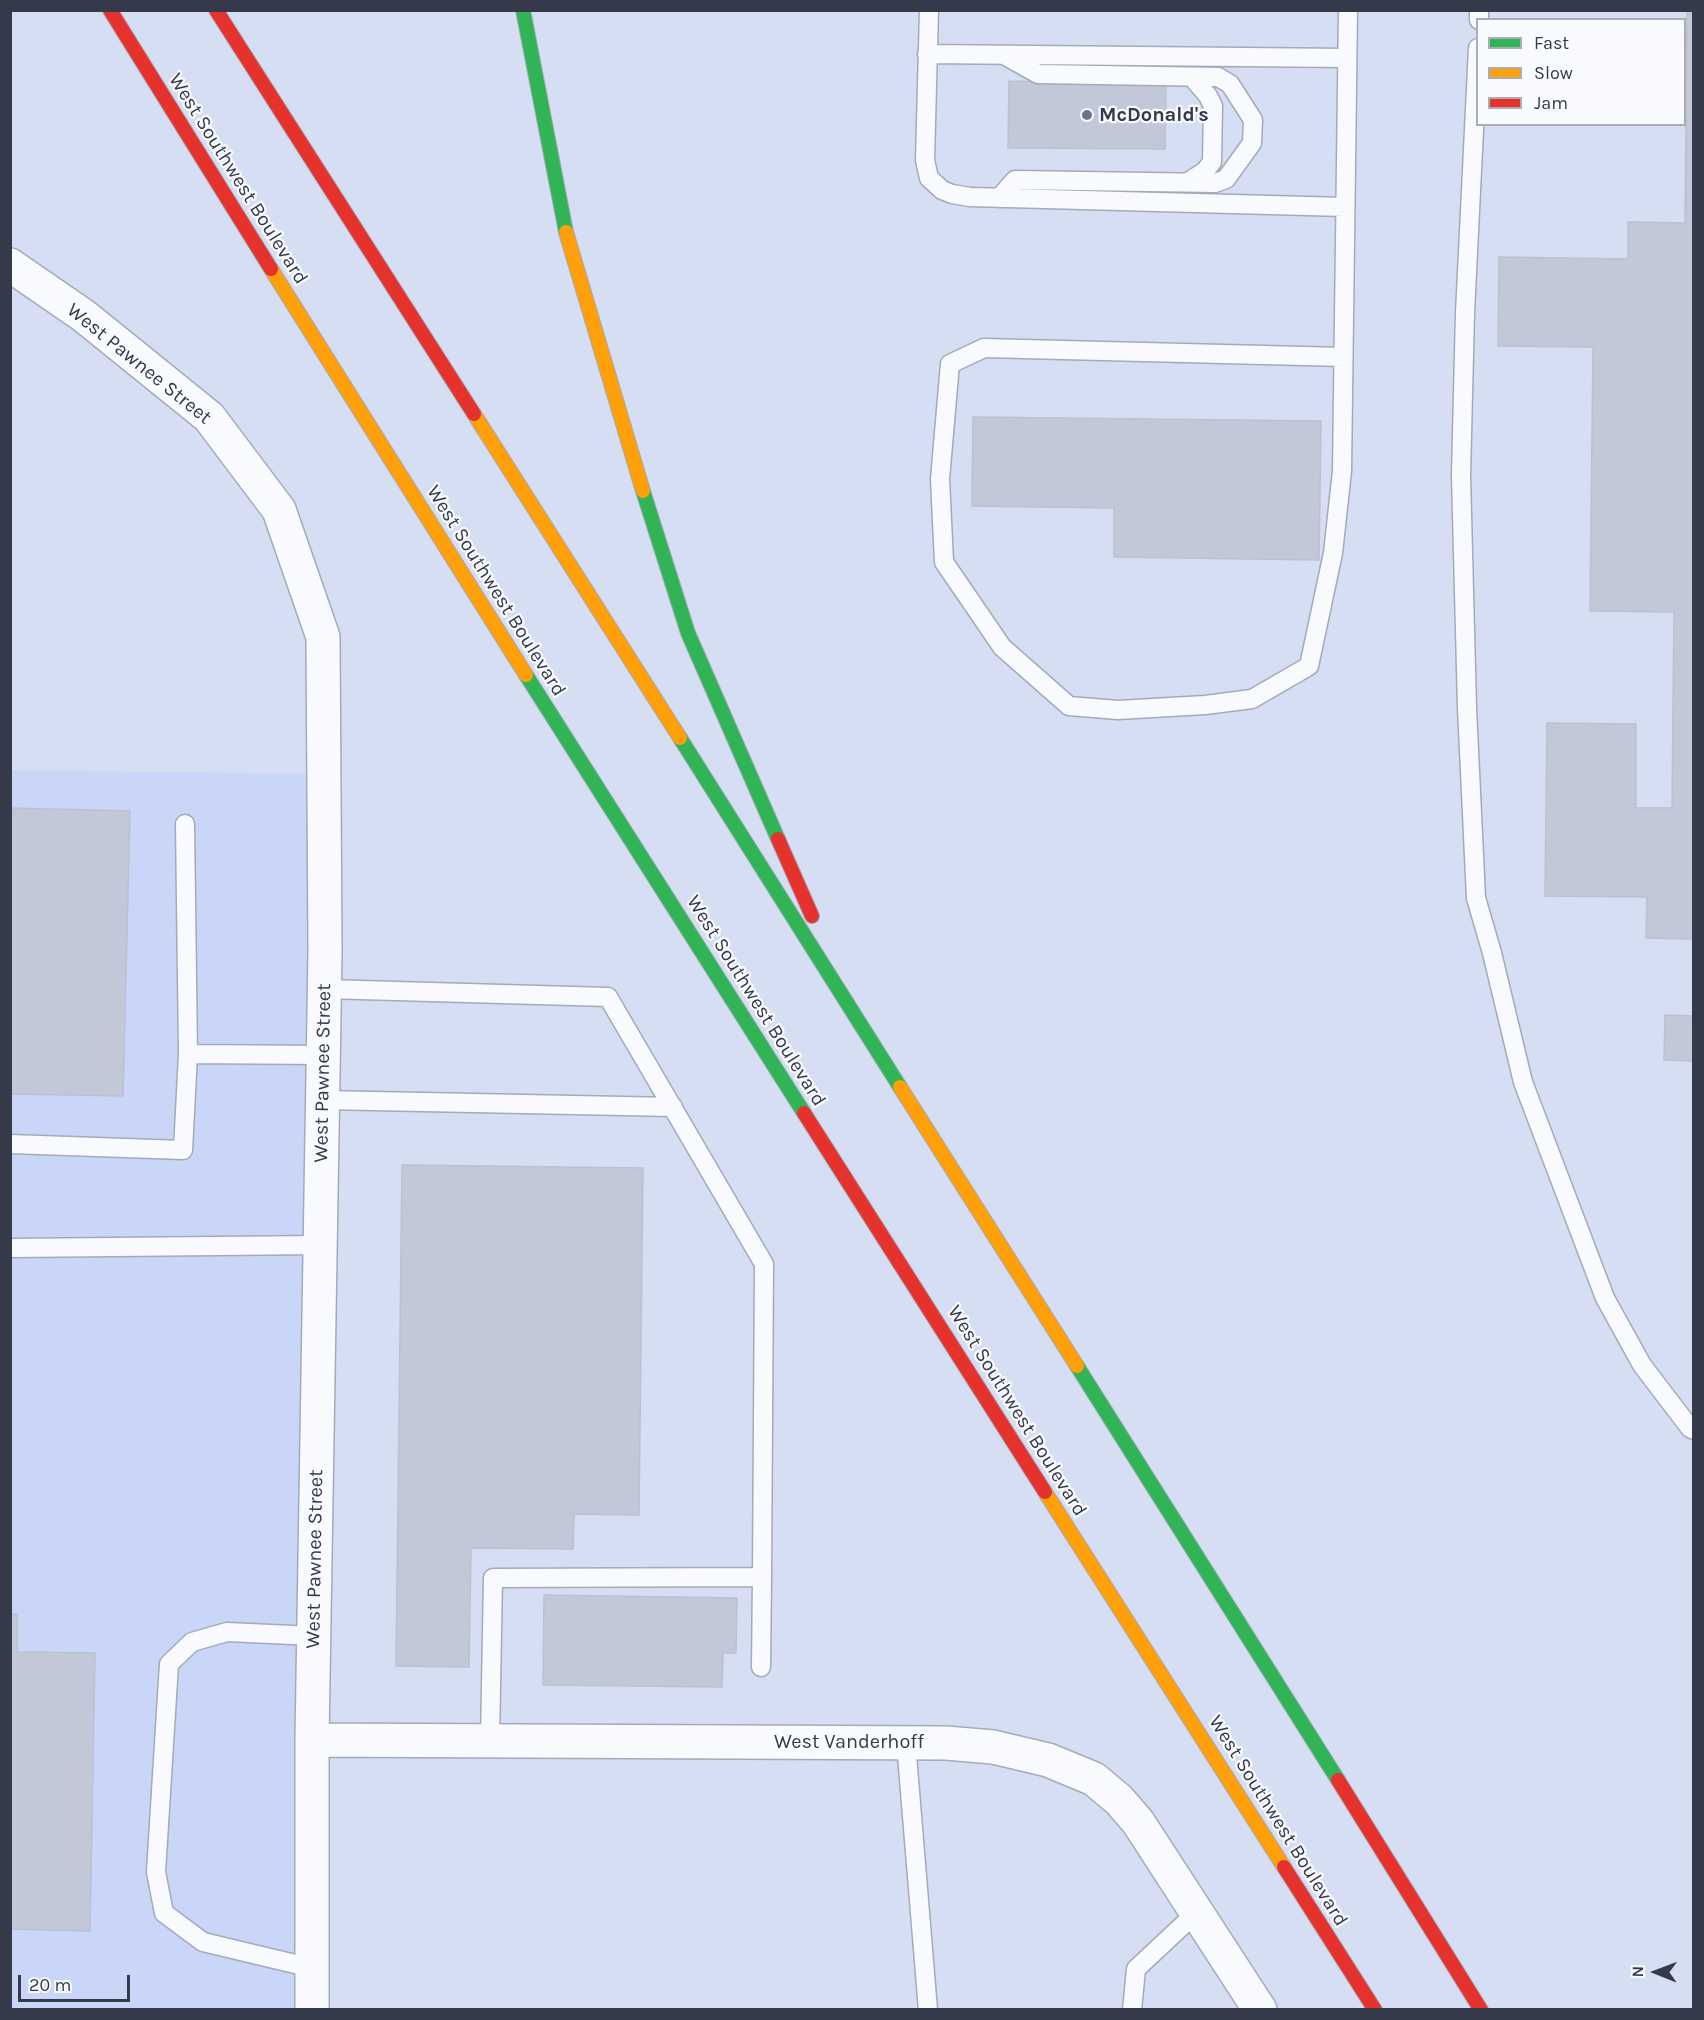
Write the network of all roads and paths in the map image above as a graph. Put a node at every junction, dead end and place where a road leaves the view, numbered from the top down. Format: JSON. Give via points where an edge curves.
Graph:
{"nodes":[{"id":1,"x":110,"y":10,"type":"edge"},
{"id":2,"x":216,"y":10,"type":"edge"},
{"id":3,"x":523,"y":10,"type":"edge"},
{"id":4,"x":928,"y":10,"type":"edge"},
{"id":5,"x":1348,"y":10,"type":"edge"},
{"id":6,"x":927,"y":54,"type":"junction"},
{"id":7,"x":1005,"y":55,"type":"junction"},
{"id":8,"x":1347,"y":58,"type":"junction"},
{"id":9,"x":1192,"y":77,"type":"junction"},
{"id":10,"x":1476,"y":89,"type":"edge"},
{"id":11,"x":1188,"y":182,"type":"junction"},
{"id":12,"x":999,"y":198,"type":"junction"},
{"id":13,"x":1345,"y":207,"type":"junction"},
{"id":14,"x":10,"y":265,"type":"edge"},
{"id":15,"x":1343,"y":357,"type":"junction"},
{"id":16,"x":185,"y":824,"type":"dead end"},
{"id":17,"x":325,"y":988,"type":"junction"},
{"id":18,"x":858,"y":1019,"type":"junction"},
{"id":19,"x":188,"y":1054,"type":"junction"},
{"id":20,"x":324,"y":1055,"type":"junction"},
{"id":21,"x":323,"y":1100,"type":"junction"},
{"id":22,"x":673,"y":1107,"type":"junction"},
{"id":23,"x":10,"y":1144,"type":"edge"},
{"id":24,"x":321,"y":1245,"type":"junction"},
{"id":25,"x":10,"y":1248,"type":"edge"},
{"id":26,"x":1694,"y":1430,"type":"edge"},
{"id":27,"x":762,"y":1577,"type":"junction"},
{"id":28,"x":314,"y":1636,"type":"junction"},
{"id":29,"x":760,"y":1667,"type":"dead end"},
{"id":30,"x":312,"y":1740,"type":"junction"},
{"id":31,"x":490,"y":1741,"type":"junction"},
{"id":32,"x":906,"y":1743,"type":"junction"},
{"id":33,"x":1198,"y":1911,"type":"junction"},
{"id":34,"x":312,"y":1968,"type":"junction"},
{"id":35,"x":312,"y":2010,"type":"edge"},
{"id":36,"x":928,"y":2010,"type":"edge"},
{"id":37,"x":1132,"y":2010,"type":"edge"},
{"id":38,"x":1260,"y":2010,"type":"edge"},
{"id":39,"x":1375,"y":2010,"type":"edge"},
{"id":40,"x":1481,"y":2010,"type":"edge"}],
"edges":[{"from":1,"to":39,"type":"main road","name":"West Southwest Boulevard","via":[[448,553]]},
{"from":2,"to":18,"type":"main road"},
{"from":3,"to":18,"type":"main road","via":[[567,235],[688,633]]},
{"from":4,"to":6,"type":"lane"},
{"from":5,"to":8,"type":"lane"},
{"from":6,"to":7,"type":"lane"},
{"from":6,"to":12,"type":"lane","via":[[925,160],[929,178],[952,194]]},
{"from":7,"to":8,"type":"lane"},
{"from":7,"to":9,"type":"lane","via":[[1038,74]]},
{"from":8,"to":13,"type":"lane"},
{"from":9,"to":11,"type":"lane","via":[[1213,106],[1212,162]]},
{"from":9,"to":11,"type":"lane","via":[[1218,77],[1230,84],[1253,120],[1252,143],[1226,179],[1215,183]]},
{"from":10,"to":26,"type":"lane","via":[[1461,475],[1476,898],[1523,1082],[1605,1298],[1641,1365]]},
{"from":11,"to":12,"type":"lane","via":[[1015,180]]},
{"from":12,"to":13,"type":"lane"},
{"from":13,"to":15,"type":"lane"},
{"from":14,"to":17,"type":"street","name":"West Pawnee Street","via":[[84,316],[208,417],[279,510],[323,637]]},
{"from":15,"to":15,"type":"lane","via":[[1341,471],[1333,553],[1309,666],[1252,699],[1118,710],[1069,706],[1002,647],[944,562],[940,479],[950,364],[984,348]]},
{"from":16,"to":19,"type":"lane"},
{"from":17,"to":20,"type":"street","name":"West Pawnee Street"},
{"from":17,"to":22,"type":"lane","via":[[608,997]]},
{"from":18,"to":40,"type":"main road"},
{"from":19,"to":20,"type":"lane"},
{"from":19,"to":23,"type":"lane","via":[[183,1150]]},
{"from":20,"to":21,"type":"street","name":"West Pawnee Street"},
{"from":21,"to":22,"type":"lane"},
{"from":21,"to":24,"type":"street","name":"West Pawnee Street"},
{"from":22,"to":27,"type":"lane","via":[[764,1263]]},
{"from":24,"to":25,"type":"lane"},
{"from":24,"to":28,"type":"street","name":"West Pawnee Street"},
{"from":27,"to":29,"type":"lane"},
{"from":27,"to":31,"type":"lane","via":[[493,1578]]},
{"from":28,"to":30,"type":"street","name":"West Pawnee Street"},
{"from":28,"to":34,"type":"lane","via":[[227,1632],[192,1642],[169,1664],[156,1872],[164,1913],[202,1942]]},
{"from":30,"to":31,"type":"street","name":"West Vanderhoff"},
{"from":30,"to":34,"type":"street","name":"West Pawnee Street"},
{"from":31,"to":32,"type":"street","name":"West Vanderhoff"},
{"from":32,"to":33,"type":"street","name":"West Vanderhoff","via":[[993,1747],[1048,1760],[1094,1779],[1138,1821]]},
{"from":32,"to":36,"type":"lane"},
{"from":33,"to":37,"type":"lane","via":[[1136,1969]]},
{"from":33,"to":38,"type":"street","name":"West Vanderhoff"},
{"from":34,"to":35,"type":"street","name":"West Pawnee Street"}]}
